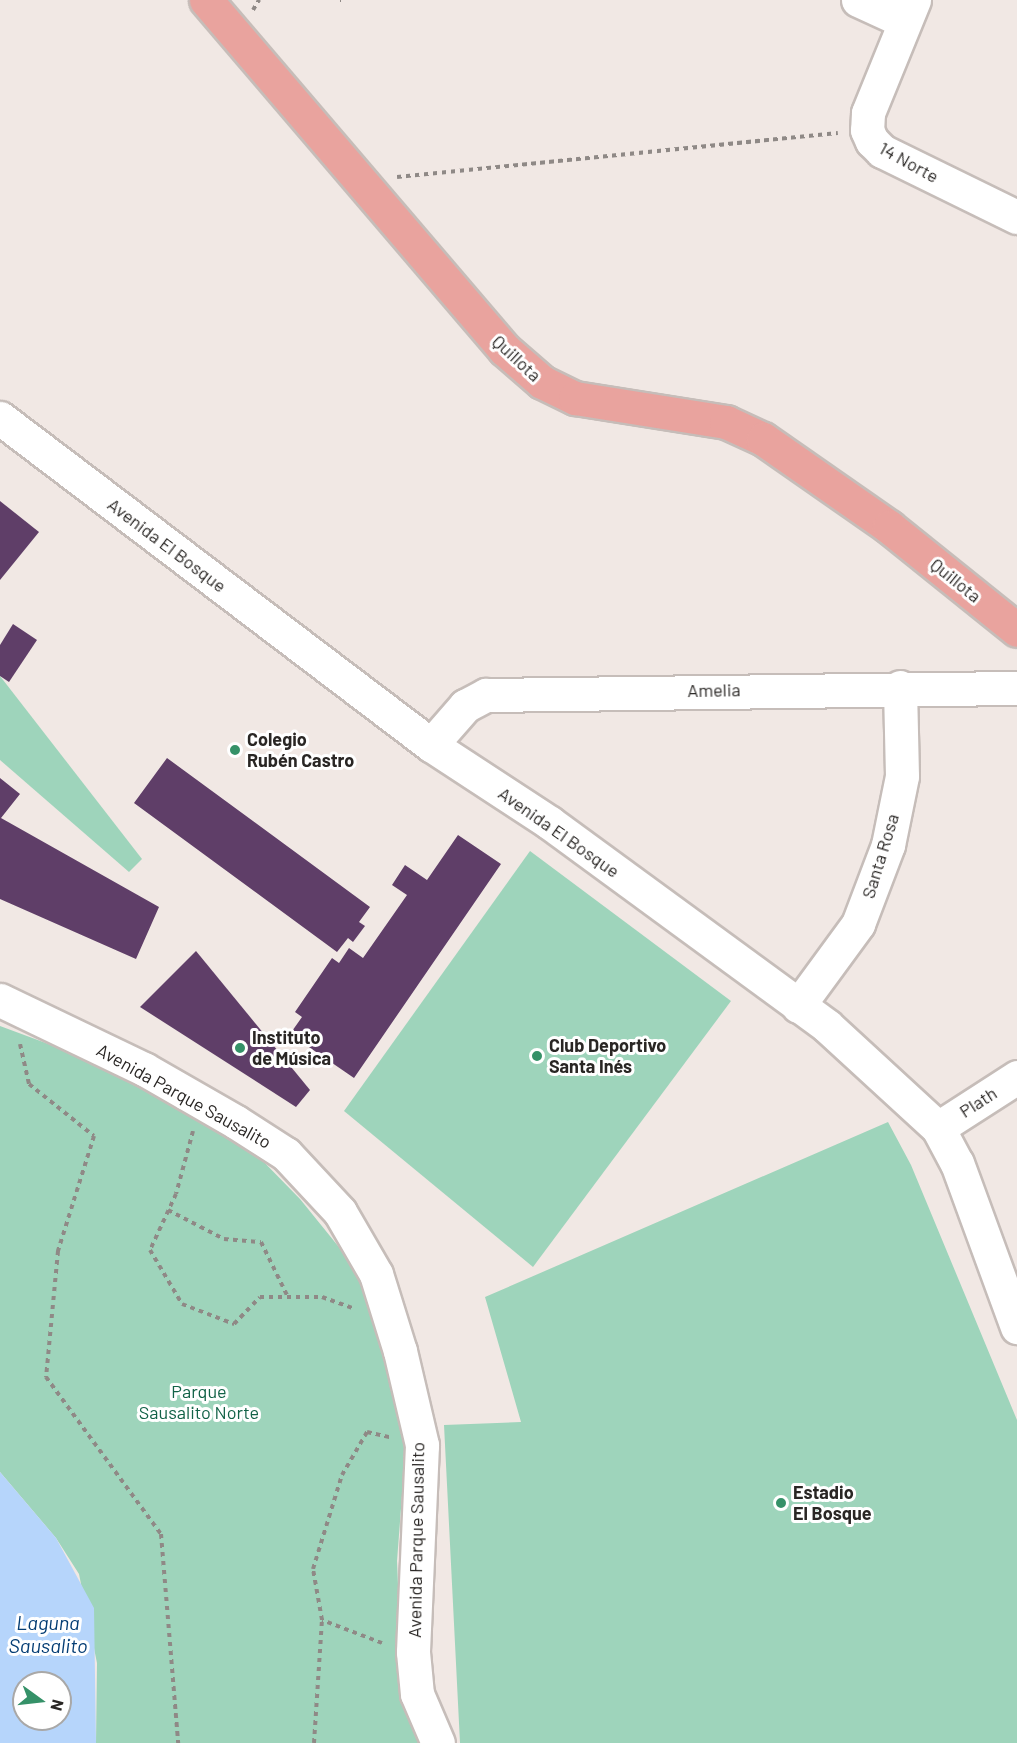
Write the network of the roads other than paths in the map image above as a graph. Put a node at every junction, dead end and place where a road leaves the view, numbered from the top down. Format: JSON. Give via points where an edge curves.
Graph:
{"nodes":[{"id":1,"x":206,"y":0,"type":"edge"},
{"id":2,"x":858,"y":0,"type":"edge"},
{"id":3,"x":909,"y":11,"type":"edge"},
{"id":4,"x":1017,"y":217,"type":"edge"},
{"id":5,"x":0,"y":418,"type":"edge"},
{"id":6,"x":1017,"y":630,"type":"edge"},
{"id":7,"x":900,"y":687,"type":"junction"},
{"id":8,"x":1017,"y":688,"type":"edge"},
{"id":9,"x":431,"y":745,"type":"junction"},
{"id":10,"x":5,"y":1002,"type":"edge"},
{"id":11,"x":798,"y":1006,"type":"junction"},
{"id":12,"x":1017,"y":1077,"type":"edge"},
{"id":13,"x":939,"y":1128,"type":"junction"},
{"id":14,"x":1017,"y":1327,"type":"edge"},
{"id":15,"x":438,"y":1743,"type":"edge"}],
"edges":[{"from":1,"to":6,"type":"main road","name":"Quillota","via":[[504,349],[542,382],[576,398],[726,422],[763,440],[890,526]]},
{"from":2,"to":3,"type":"street"},
{"from":3,"to":4,"type":"street","name":"14 Norte","via":[[868,113],[867,130],[882,151]]},
{"from":5,"to":9,"type":"street","name":"Avenida El Bosque"},
{"from":7,"to":8,"type":"street","name":"Amelia"},
{"from":7,"to":9,"type":"street","name":"Amelia","via":[[486,695],[465,706]]},
{"from":7,"to":11,"type":"street","name":"Santa Rosa","via":[[902,776],[888,845],[858,924]]},
{"from":9,"to":11,"type":"street","name":"Avenida El Bosque","via":[[550,823]]},
{"from":10,"to":15,"type":"street","name":"Avenida Parque Sausalito","via":[[201,1102],[286,1154],[340,1212],[376,1274],[422,1445],[413,1652],[417,1694]]},
{"from":11,"to":13,"type":"street","name":"Avenida El Bosque","via":[[826,1026]]},
{"from":12,"to":13,"type":"street","name":"Plath"},
{"from":13,"to":14,"type":"street","name":"Avenida El Bosque","via":[[957,1163]]}]}
